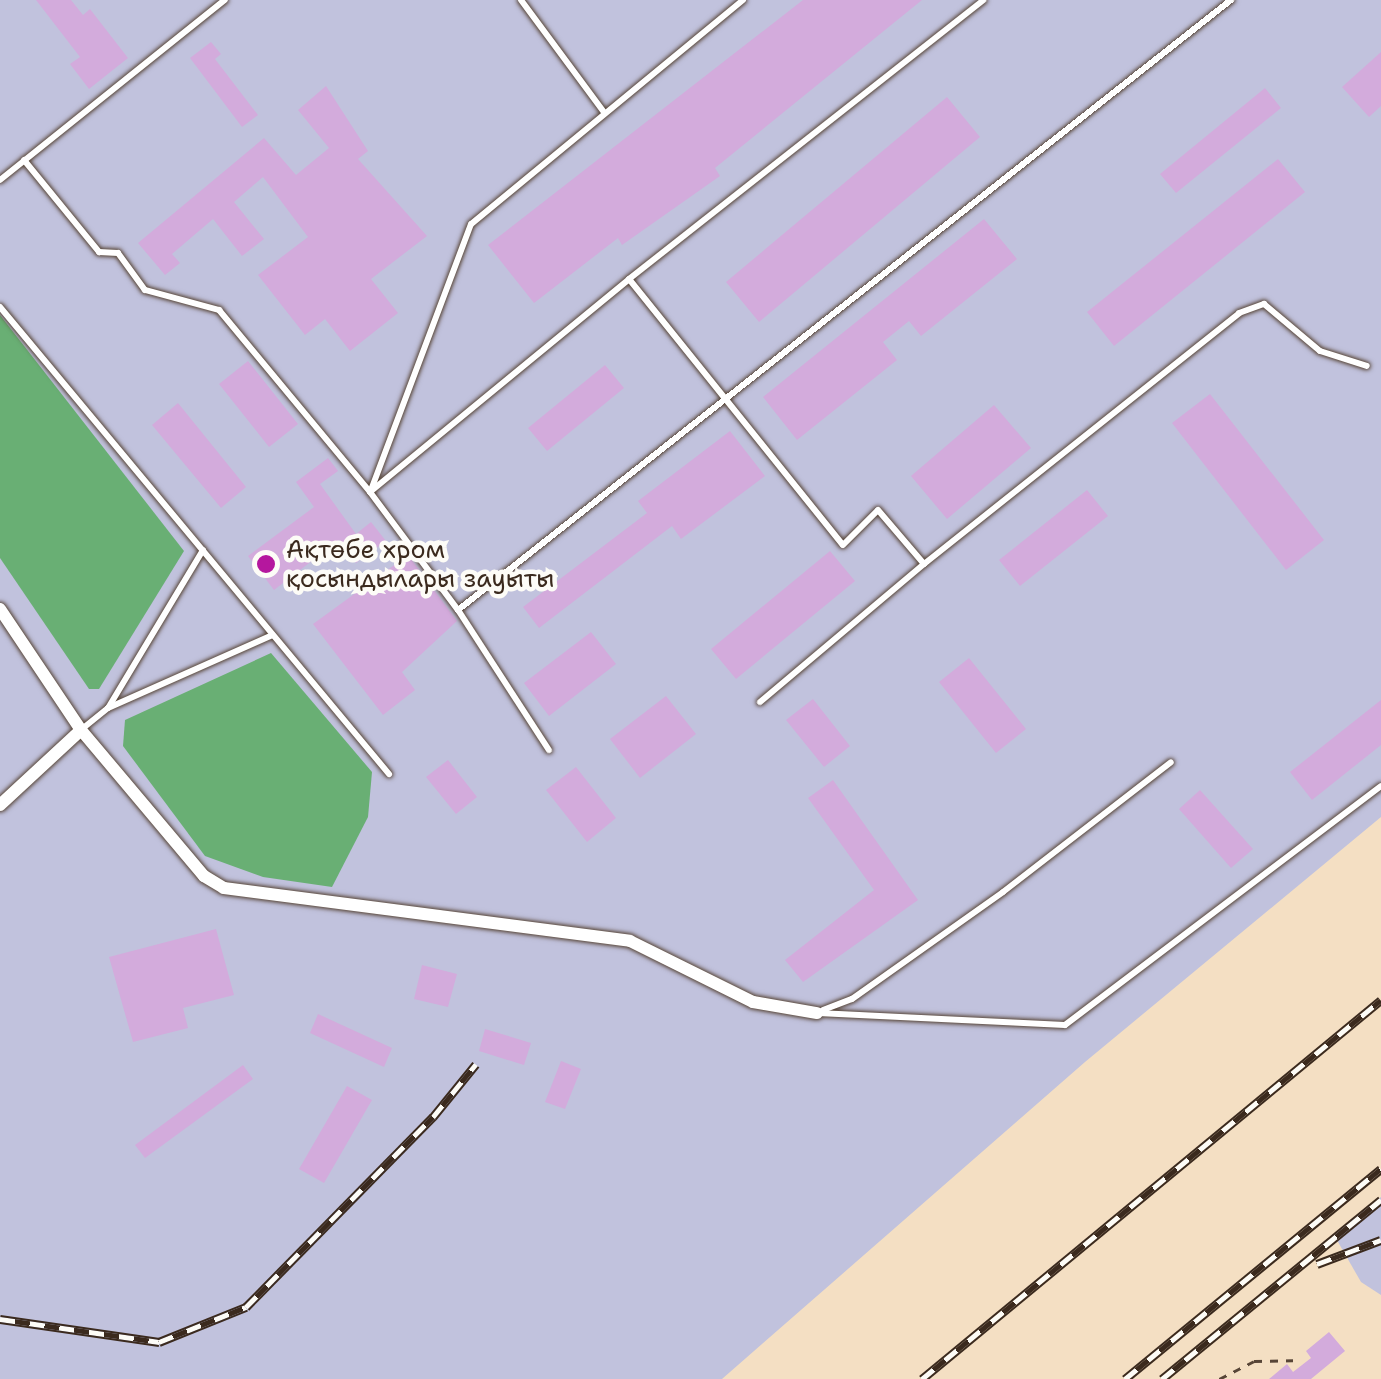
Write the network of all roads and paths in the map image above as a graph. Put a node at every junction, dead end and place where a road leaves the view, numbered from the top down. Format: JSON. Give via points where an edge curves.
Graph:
{"nodes":[{"id":1,"x":225,"y":0,"type":"edge"},
{"id":2,"x":521,"y":0,"type":"edge"},
{"id":3,"x":743,"y":0,"type":"edge"},
{"id":4,"x":983,"y":0,"type":"edge"},
{"id":5,"x":1231,"y":0,"type":"edge"},
{"id":6,"x":602,"y":112,"type":"junction"},
{"id":7,"x":24,"y":160,"type":"junction"},
{"id":8,"x":0,"y":180,"type":"edge"},
{"id":9,"x":629,"y":279,"type":"junction"},
{"id":10,"x":0,"y":307,"type":"edge"},
{"id":11,"x":1367,"y":366,"type":"dead end"},
{"id":12,"x":728,"y":396,"type":"junction"},
{"id":13,"x":370,"y":492,"type":"junction"},
{"id":14,"x":203,"y":550,"type":"junction"},
{"id":15,"x":924,"y":564,"type":"junction"},
{"id":16,"x":0,"y":610,"type":"edge"},
{"id":17,"x":458,"y":610,"type":"junction"},
{"id":18,"x":273,"y":635,"type":"junction"},
{"id":19,"x":760,"y":702,"type":"dead end"},
{"id":20,"x":108,"y":708,"type":"junction"},
{"id":21,"x":81,"y":730,"type":"junction"},
{"id":22,"x":549,"y":750,"type":"dead end"},
{"id":23,"x":1171,"y":762,"type":"dead end"},
{"id":24,"x":389,"y":774,"type":"dead end"},
{"id":25,"x":1381,"y":786,"type":"edge"},
{"id":26,"x":0,"y":805,"type":"edge"},
{"id":27,"x":817,"y":1012,"type":"junction"},
{"id":28,"x":1293,"y":1360,"type":"dead end"},
{"id":29,"x":1220,"y":1379,"type":"edge"}],
"edges":[{"from":1,"to":7,"type":"lane"},
{"from":2,"to":6,"type":"lane"},
{"from":3,"to":6,"type":"lane"},
{"from":4,"to":9,"type":"lane"},
{"from":5,"to":12,"type":"lane"},
{"from":6,"to":13,"type":"lane","via":[[471,224]]},
{"from":7,"to":8,"type":"lane"},
{"from":7,"to":13,"type":"lane","via":[[98,252],[118,252],[145,290],[219,310]]},
{"from":9,"to":12,"type":"lane"},
{"from":9,"to":13,"type":"lane"},
{"from":10,"to":14,"type":"lane"},
{"from":11,"to":15,"type":"lane","via":[[1320,351],[1264,304],[1238,314]]},
{"from":12,"to":15,"type":"lane","via":[[842,544],[878,510]]},
{"from":12,"to":17,"type":"lane"},
{"from":13,"to":17,"type":"lane"},
{"from":14,"to":18,"type":"lane"},
{"from":14,"to":20,"type":"lane"},
{"from":15,"to":19,"type":"lane"},
{"from":16,"to":21,"type":"street"},
{"from":17,"to":22,"type":"lane"},
{"from":18,"to":20,"type":"lane"},
{"from":18,"to":24,"type":"lane"},
{"from":20,"to":21,"type":"lane"},
{"from":21,"to":26,"type":"street"},
{"from":21,"to":27,"type":"street","via":[[204,876],[224,888],[630,941],[753,1002]]},
{"from":23,"to":27,"type":"lane","via":[[928,946],[852,999]]},
{"from":25,"to":27,"type":"lane","via":[[1065,1025]]},
{"from":28,"to":29,"type":"path","via":[[1254,1361]]}]}
